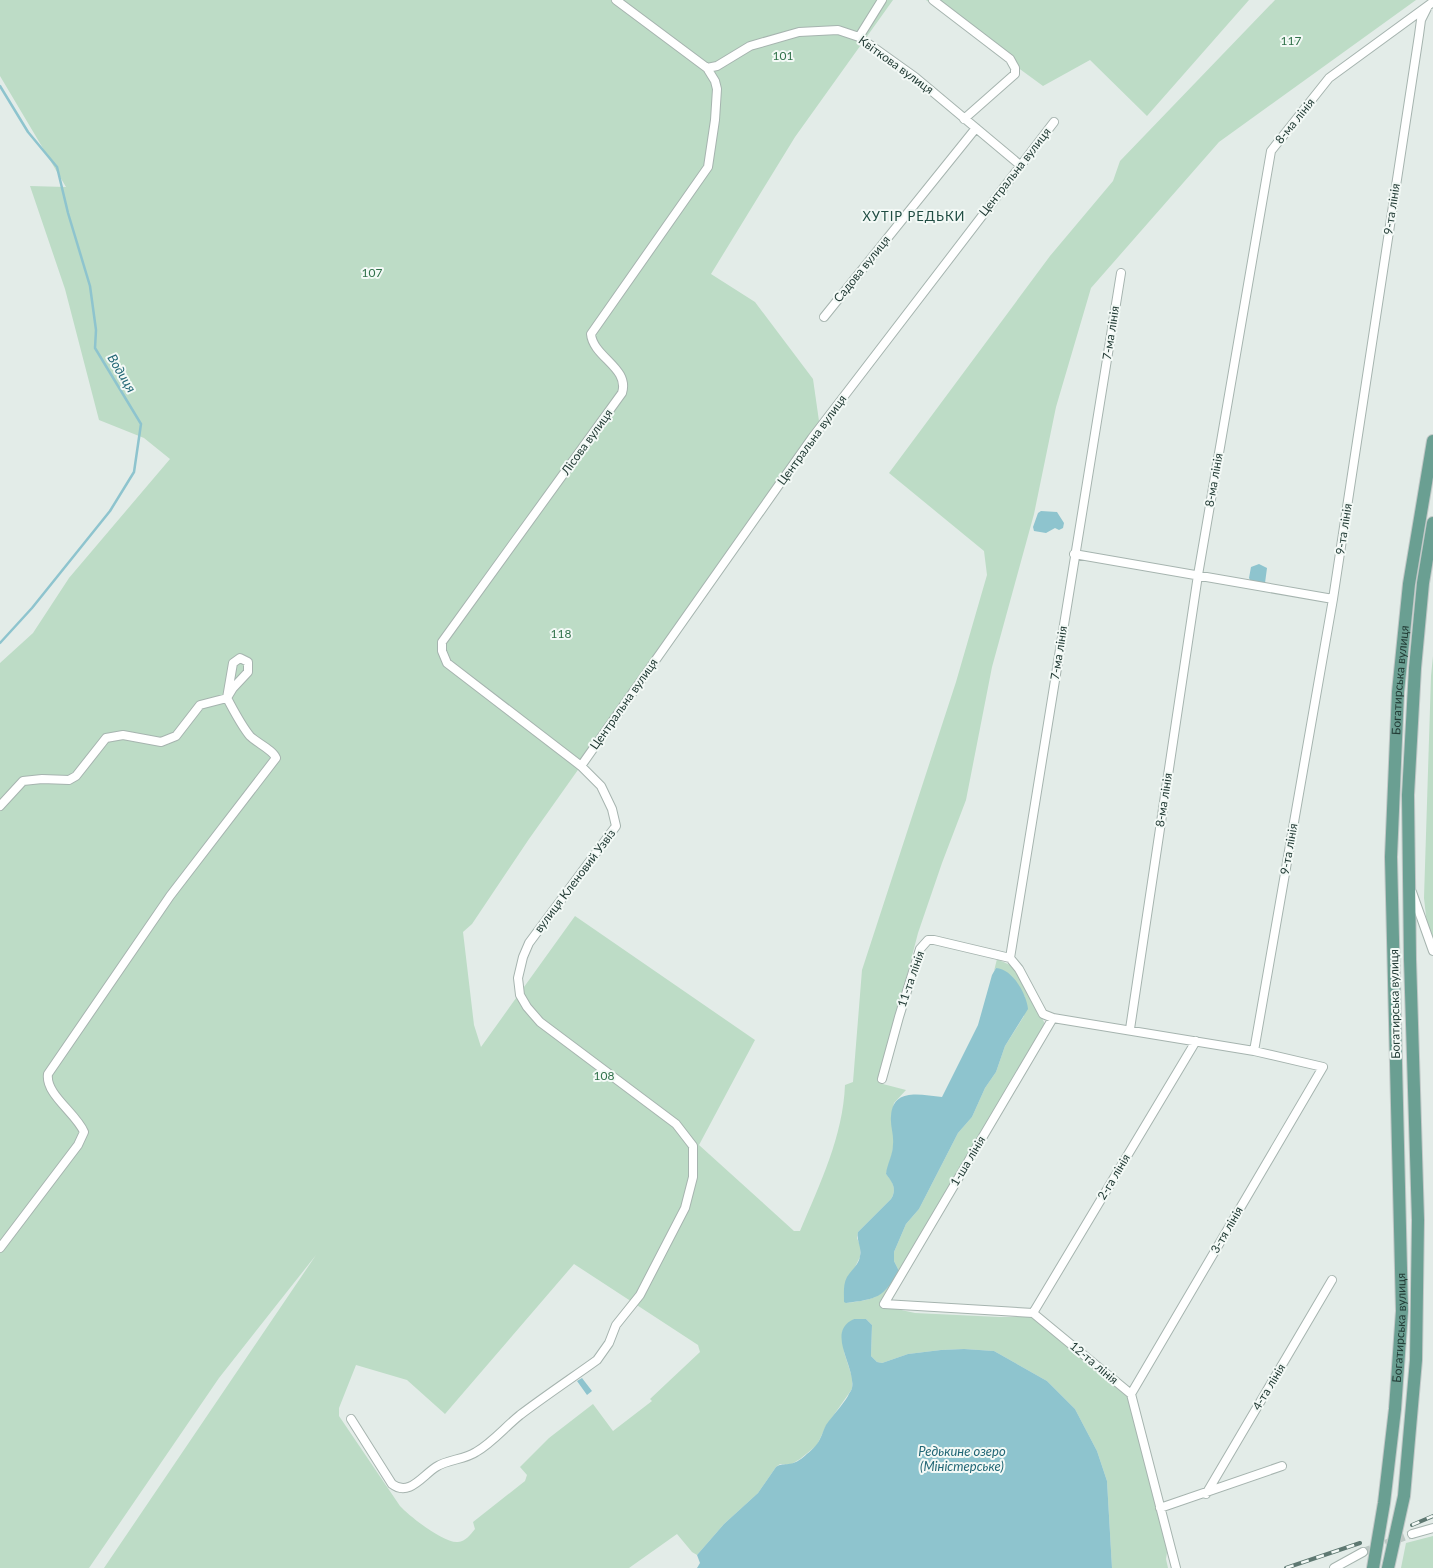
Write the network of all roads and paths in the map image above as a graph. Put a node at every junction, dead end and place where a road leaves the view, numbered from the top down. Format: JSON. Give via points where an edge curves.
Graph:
{"nodes":[{"id":1,"x":616,"y":0,"type":"edge"},
{"id":2,"x":882,"y":0,"type":"edge"},
{"id":3,"x":933,"y":0,"type":"edge"},
{"id":4,"x":1430,"y":5,"type":"edge"},
{"id":5,"x":859,"y":37,"type":"junction"},
{"id":6,"x":707,"y":68,"type":"junction"},
{"id":7,"x":964,"y":119,"type":"junction"},
{"id":8,"x":1054,"y":122,"type":"dead end"},
{"id":9,"x":976,"y":128,"type":"junction"},
{"id":10,"x":1020,"y":165,"type":"junction"},
{"id":11,"x":1121,"y":273,"type":"dead end"},
{"id":12,"x":824,"y":317,"type":"dead end"},
{"id":13,"x":1433,"y":441,"type":"edge"},
{"id":14,"x":1433,"y":523,"type":"edge"},
{"id":15,"x":1074,"y":554,"type":"junction"},
{"id":16,"x":1198,"y":575,"type":"junction"},
{"id":17,"x":1333,"y":599,"type":"junction"},
{"id":18,"x":581,"y":766,"type":"junction"},
{"id":19,"x":0,"y":806,"type":"edge"},
{"id":20,"x":1408,"y":880,"type":"junction"},
{"id":21,"x":1433,"y":951,"type":"edge"},
{"id":22,"x":1010,"y":958,"type":"junction"},
{"id":23,"x":1053,"y":1018,"type":"junction"},
{"id":24,"x":1130,"y":1029,"type":"junction"},
{"id":25,"x":1196,"y":1041,"type":"junction"},
{"id":26,"x":1254,"y":1050,"type":"junction"},
{"id":27,"x":882,"y":1079,"type":"dead end"},
{"id":28,"x":0,"y":1248,"type":"edge"},
{"id":29,"x":1332,"y":1280,"type":"dead end"},
{"id":30,"x":1033,"y":1313,"type":"junction"},
{"id":31,"x":1131,"y":1394,"type":"junction"},
{"id":32,"x":351,"y":1419,"type":"dead end"},
{"id":33,"x":1282,"y":1466,"type":"dead end"},
{"id":34,"x":1206,"y":1494,"type":"junction"},
{"id":35,"x":1160,"y":1508,"type":"junction"},
{"id":36,"x":1433,"y":1528,"type":"edge"},
{"id":37,"x":1412,"y":1534,"type":"tunnel mouth"},
{"id":38,"x":1363,"y":1552,"type":"tunnel mouth"},
{"id":39,"x":1176,"y":1568,"type":"edge"},
{"id":40,"x":1334,"y":1568,"type":"edge"},
{"id":41,"x":1373,"y":1568,"type":"edge"},
{"id":42,"x":1388,"y":1568,"type":"edge"}],
"edges":[{"from":1,"to":6,"type":"street"},
{"from":2,"to":5,"type":"street"},
{"from":3,"to":7,"type":"street","via":[[1010,59],[1016,68],[1016,74]]},
{"from":4,"to":16,"type":"street","name":"8-ма лінія","via":[[1330,78],[1271,151]]},
{"from":4,"to":17,"type":"street","name":"9-та лінія","via":[[1422,20],[1419,34]]},
{"from":5,"to":6,"type":"street","name":"Квіткова вулиця","via":[[838,30],[798,32],[750,46],[717,66]]},
{"from":5,"to":7,"type":"street","name":"Квіткова вулиця","via":[[915,77]]},
{"from":6,"to":18,"type":"street","name":"Лісова вулиця","via":[[717,89],[708,167],[591,334],[594,345],[620,374],[624,388],[622,393],[442,642],[442,651],[448,663]]},
{"from":7,"to":9,"type":"street","name":"Квіткова вулиця"},
{"from":8,"to":10,"type":"street","name":"Центральна вулиця"},
{"from":9,"to":10,"type":"street","name":"Квіткова вулиця"},
{"from":9,"to":12,"type":"street","name":"Садова вулиця"},
{"from":10,"to":18,"type":"street","name":"Центральна вулиця","via":[[812,438]]},
{"from":11,"to":15,"type":"street","name":"7-ма лінія"},
{"from":13,"to":41,"type":"main road","name":"Богатирська вулиця","via":[[1410,584],[1398,692],[1391,857],[1402,1311],[1394,1417]]},
{"from":14,"to":20,"type":"main road","name":"Богатирська вулиця","via":[[1423,583],[1415,668],[1408,795]]},
{"from":15,"to":16,"type":"street"},
{"from":15,"to":22,"type":"street","name":"7-ма лінія"},
{"from":16,"to":17,"type":"street"},
{"from":16,"to":24,"type":"street","name":"8-ма лінія"},
{"from":17,"to":26,"type":"street","name":"9-та лінія"},
{"from":18,"to":32,"type":"street","name":"вулиця Кленовий Узвіз","via":[[601,786],[612,809],[616,826],[537,931],[523,957],[518,978],[520,994],[540,1022],[676,1124],[693,1146],[693,1178],[685,1208],[640,1295],[616,1324],[609,1343],[597,1360],[520,1416],[474,1454],[436,1466],[410,1487],[398,1488],[392,1484]]},
{"from":19,"to":28,"type":"street","via":[[23,781],[69,780],[76,776],[106,738],[123,735],[161,742],[176,736],[200,705],[227,698],[250,735],[276,758],[170,896],[48,1074],[49,1087],[84,1132],[78,1145]]},
{"from":20,"to":21,"type":"street"},
{"from":20,"to":42,"type":"main road","name":"Богатирська вулиця","via":[[1418,1220],[1416,1360],[1404,1496]]},
{"from":22,"to":23,"type":"street","via":[[1019,969],[1043,1014]]},
{"from":22,"to":27,"type":"street","name":"11-та лінія","via":[[928,940],[920,949]]},
{"from":23,"to":24,"type":"street"},
{"from":23,"to":30,"type":"street","name":"1-ша лінія","via":[[884,1304]]},
{"from":24,"to":25,"type":"street"},
{"from":25,"to":26,"type":"street"},
{"from":25,"to":30,"type":"street","name":"2-га лінія"},
{"from":26,"to":31,"type":"street","name":"3-тя лінія","via":[[1323,1067]]},
{"from":29,"to":34,"type":"street","name":"4-та лінія"},
{"from":30,"to":31,"type":"street","name":"12-та лінія"},
{"from":31,"to":35,"type":"street"},
{"from":33,"to":34,"type":"street"},
{"from":34,"to":35,"type":"street"},
{"from":35,"to":39,"type":"street"},
{"from":36,"to":37,"type":"street"},
{"from":38,"to":40,"type":"street"}]}
